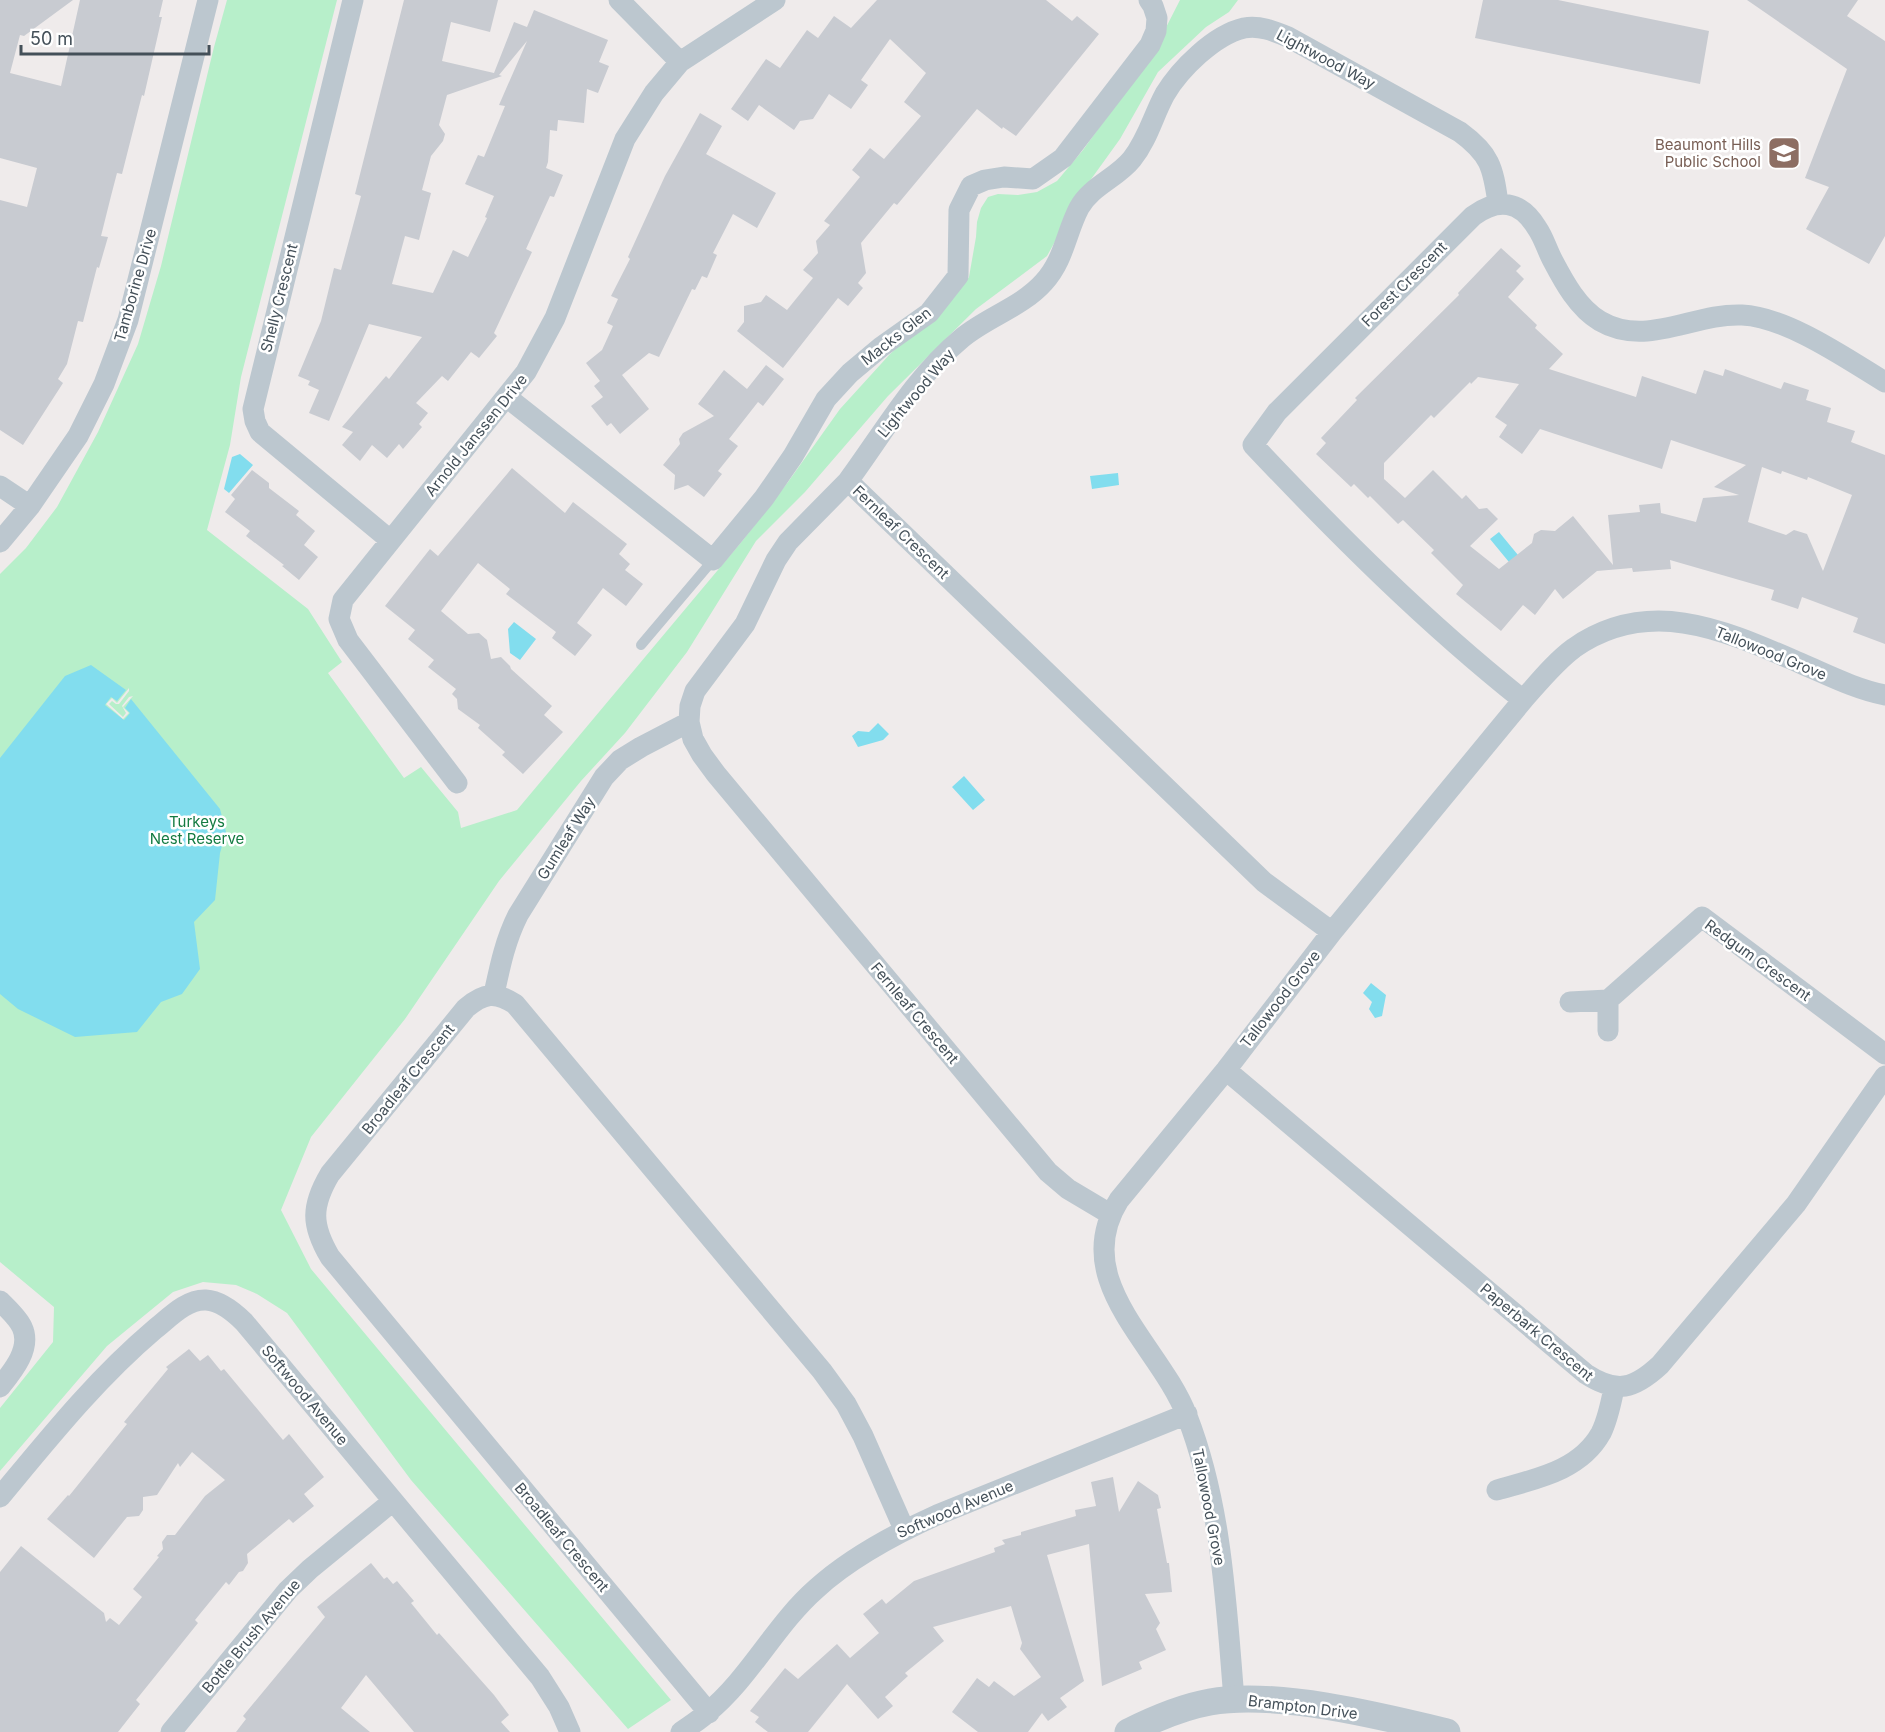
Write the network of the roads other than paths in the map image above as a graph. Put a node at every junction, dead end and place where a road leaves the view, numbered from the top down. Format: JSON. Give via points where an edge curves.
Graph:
{"nodes":[{"id":1,"x":208,"y":0,"type":"edge"},
{"id":2,"x":353,"y":0,"type":"edge"},
{"id":3,"x":619,"y":0,"type":"edge"},
{"id":4,"x":775,"y":0,"type":"edge"},
{"id":5,"x":1149,"y":0,"type":"edge"},
{"id":6,"x":680,"y":62,"type":"junction"},
{"id":7,"x":1498,"y":203,"type":"junction"},
{"id":8,"x":1885,"y":382,"type":"edge"},
{"id":9,"x":508,"y":398,"type":"junction"},
{"id":10,"x":848,"y":480,"type":"junction"},
{"id":11,"x":0,"y":486,"type":"edge"},
{"id":12,"x":30,"y":506,"type":"junction"},
{"id":13,"x":1,"y":538,"type":"edge"},
{"id":14,"x":390,"y":540,"type":"junction"},
{"id":15,"x":714,"y":561,"type":"junction"},
{"id":16,"x":641,"y":645,"type":"dead end"},
{"id":17,"x":1885,"y":695,"type":"edge"},
{"id":18,"x":1523,"y":700,"type":"junction"},
{"id":19,"x":689,"y":722,"type":"junction"},
{"id":20,"x":457,"y":783,"type":"dead end"},
{"id":21,"x":1332,"y":932,"type":"junction"},
{"id":22,"x":494,"y":994,"type":"junction"},
{"id":23,"x":1608,"y":1000,"type":"junction"},
{"id":24,"x":1569,"y":1002,"type":"dead end"},
{"id":25,"x":1608,"y":1031,"type":"dead end"},
{"id":26,"x":1885,"y":1053,"type":"edge"},
{"id":27,"x":1226,"y":1070,"type":"junction"},
{"id":28,"x":1885,"y":1076,"type":"edge"},
{"id":29,"x":1110,"y":1214,"type":"junction"},
{"id":30,"x":0,"y":1301,"type":"edge"},
{"id":31,"x":0,"y":1387,"type":"edge"},
{"id":32,"x":1614,"y":1388,"type":"junction"},
{"id":33,"x":1187,"y":1414,"type":"junction"},
{"id":34,"x":1497,"y":1490,"type":"dead end"},
{"id":35,"x":0,"y":1497,"type":"edge"},
{"id":36,"x":393,"y":1501,"type":"junction"},
{"id":37,"x":904,"y":1530,"type":"junction"},
{"id":38,"x":1234,"y":1699,"type":"junction"},
{"id":39,"x":709,"y":1713,"type":"junction"},
{"id":40,"x":171,"y":1732,"type":"edge"},
{"id":41,"x":570,"y":1732,"type":"edge"},
{"id":42,"x":681,"y":1732,"type":"edge"},
{"id":43,"x":1128,"y":1732,"type":"edge"},
{"id":44,"x":1447,"y":1732,"type":"edge"}],
"edges":[{"from":1,"to":12,"type":"street","name":"Tamborine Drive","via":[[128,320],[104,384],[78,436]]},
{"from":2,"to":14,"type":"street","name":"Shelly Crescent","via":[[253,410],[260,432]]},
{"from":3,"to":6,"type":"street"},
{"from":4,"to":6,"type":"street","name":"Arnold Janssen Drive"},
{"from":5,"to":15,"type":"street","name":"Macks Glen","via":[[1157,18],[1156,31],[1141,58],[1063,158],[1033,179],[1004,177],[971,186],[959,210],[958,276],[929,313],[881,347],[826,399],[794,456]]},
{"from":6,"to":9,"type":"street","name":"Arnold Janssen Drive","via":[[654,93],[625,139],[555,318]]},
{"from":7,"to":8,"type":"street","via":[[1512,205],[1526,214],[1537,226],[1552,260],[1582,308],[1614,329],[1635,333],[1743,315],[1798,333]]},
{"from":7,"to":10,"type":"street","name":"Lightwood Way","via":[[1488,158],[1460,132],[1288,37],[1265,28],[1244,28],[1205,50],[1176,78],[1131,161],[1090,193],[1080,206],[1062,257],[1043,284],[961,339],[910,395]]},
{"from":7,"to":18,"type":"street","name":"Forest Crescent","via":[[1473,216],[1277,412],[1252,445],[1420,613]]},
{"from":9,"to":14,"type":"street","name":"Arnold Janssen Drive"},
{"from":9,"to":15,"type":"street"},
{"from":10,"to":19,"type":"street","name":"Fernleaf Crescent","via":[[788,542],[776,560],[745,624],[696,691]]},
{"from":10,"to":21,"type":"street","name":"Fernleaf Crescent","via":[[1264,882]]},
{"from":11,"to":12,"type":"street"},
{"from":12,"to":13,"type":"street","name":"Tamborine Drive"},
{"from":14,"to":20,"type":"street","name":"Arnold Janssen Drive","via":[[343,600],[339,619],[355,650]]},
{"from":15,"to":16,"type":"lane","name":"Macks Glen"},
{"from":17,"to":18,"type":"street","name":"Tallowood Grove","via":[[1841,681],[1730,634],[1665,621],[1632,623],[1575,648]]},
{"from":18,"to":21,"type":"street","name":"Tallowood Grove"},
{"from":19,"to":22,"type":"street","name":"Gumleaf Way","via":[[620,760],[604,777],[508,934]]},
{"from":19,"to":29,"type":"street","name":"Fernleaf Crescent","via":[[693,739],[709,764],[1029,1150],[1068,1189]]},
{"from":21,"to":27,"type":"street","name":"Tallowood Grove"},
{"from":22,"to":37,"type":"street","via":[[525,1014],[822,1371],[863,1436]]},
{"from":22,"to":39,"type":"street","name":"Broadleaf Crescent","via":[[466,1008],[330,1174],[315,1206],[319,1239]]},
{"from":23,"to":24,"type":"street"},
{"from":23,"to":25,"type":"street"},
{"from":23,"to":26,"type":"street","name":"Redgum Crescent","via":[[1702,918]]},
{"from":27,"to":29,"type":"street","name":"Tallowood Grove"},
{"from":27,"to":32,"type":"street","name":"Paperbark Crescent","via":[[1586,1374]]},
{"from":28,"to":32,"type":"street","via":[[1796,1204],[1660,1365],[1643,1381]]},
{"from":29,"to":33,"type":"street","name":"Tallowood Grove","via":[[1104,1230],[1103,1252],[1113,1294],[1171,1382]]},
{"from":30,"to":31,"type":"street","via":[[22,1327],[24,1349]]},
{"from":32,"to":34,"type":"street","via":[[1608,1416],[1586,1453],[1567,1467]]},
{"from":33,"to":37,"type":"street","name":"Softwood Avenue"},
{"from":33,"to":38,"type":"street","name":"Tallowood Grove","via":[[1202,1459],[1221,1557]]},
{"from":35,"to":36,"type":"street","name":"Softwood Avenue","via":[[66,1416],[122,1358],[180,1308],[204,1300],[218,1302],[244,1322]]},
{"from":36,"to":40,"type":"street","name":"Bottle Brush Avenue","via":[[288,1590]]},
{"from":36,"to":41,"type":"street","name":"Softwood Avenue","via":[[540,1677]]},
{"from":37,"to":39,"type":"street","name":"Softwood Avenue","via":[[816,1589]]},
{"from":38,"to":43,"type":"street","name":"Brampton Drive","via":[[1185,1708]]},
{"from":38,"to":44,"type":"street","name":"Brampton Drive","via":[[1316,1705]]},
{"from":39,"to":42,"type":"street","name":"Softwood Avenue"}]}
